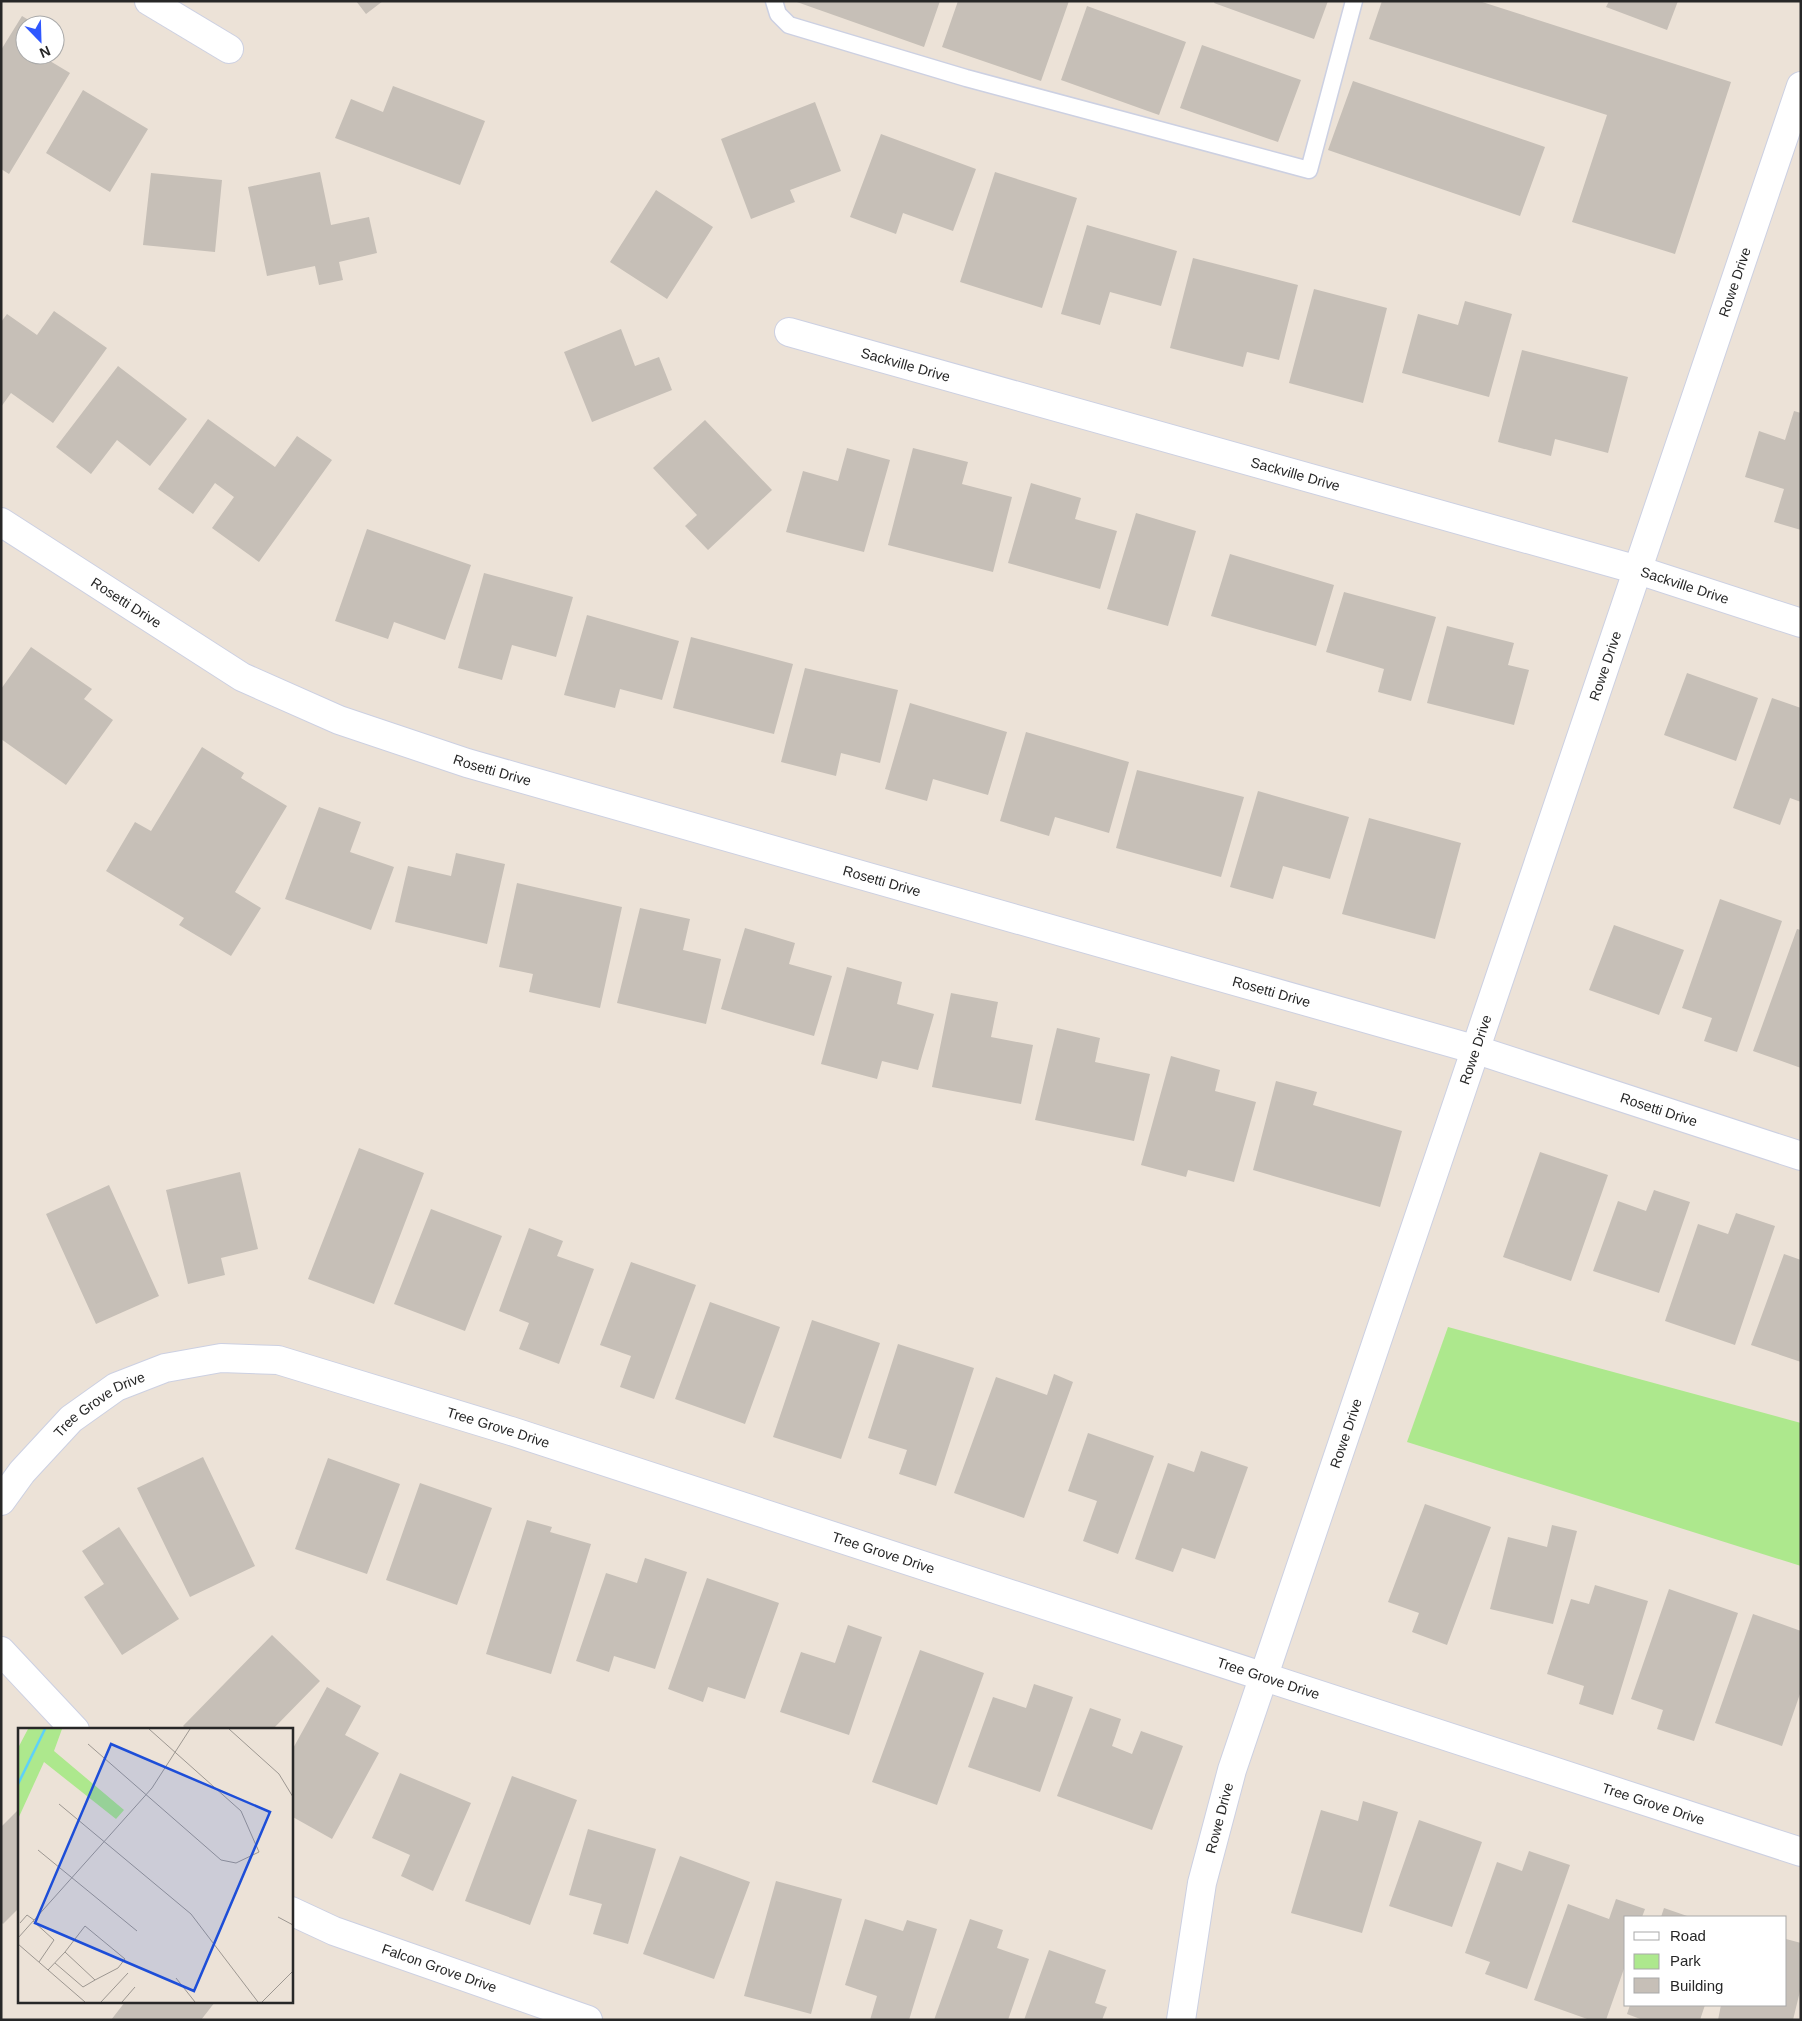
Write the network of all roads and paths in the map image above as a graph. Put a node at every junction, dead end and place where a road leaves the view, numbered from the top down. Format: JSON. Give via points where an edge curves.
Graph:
{"nodes":[{"id":1,"x":149,"y":1,"type":"edge"},
{"id":2,"x":774,"y":1,"type":"edge"},
{"id":3,"x":1354,"y":1,"type":"edge"},
{"id":4,"x":229,"y":49,"type":"dead end"},
{"id":5,"x":1801,"y":86,"type":"edge"},
{"id":6,"x":789,"y":332,"type":"dead end"},
{"id":7,"x":1,"y":522,"type":"edge"},
{"id":8,"x":1638,"y":570,"type":"junction"},
{"id":9,"x":1801,"y":623,"type":"edge"},
{"id":10,"x":1476,"y":1050,"type":"junction"},
{"id":11,"x":1801,"y":1156,"type":"edge"},
{"id":12,"x":1,"y":1501,"type":"edge"},
{"id":13,"x":1,"y":1651,"type":"edge"},
{"id":14,"x":1264,"y":1676,"type":"junction"},
{"id":15,"x":74,"y":1728,"type":"edge"},
{"id":16,"x":1801,"y":1852,"type":"edge"},
{"id":17,"x":292,"y":1911,"type":"edge"},
{"id":18,"x":588,"y":2020,"type":"edge"},
{"id":19,"x":1181,"y":2020,"type":"edge"}],
"edges":[{"from":1,"to":4,"type":"street"},
{"from":2,"to":3,"type":"lane","via":[[778,14],[789,25],[966,78],[1309,170]]},
{"from":5,"to":8,"type":"street","name":"Rowe Drive"},
{"from":6,"to":8,"type":"street","name":"Sackville Drive"},
{"from":7,"to":10,"type":"street","name":"Rosetti Drive","via":[[242,677],[339,720],[468,763]]},
{"from":8,"to":9,"type":"street","name":"Sackville Drive"},
{"from":8,"to":10,"type":"street","name":"Rowe Drive"},
{"from":10,"to":11,"type":"street","name":"Rosetti Drive"},
{"from":10,"to":14,"type":"street","name":"Rowe Drive"},
{"from":12,"to":14,"type":"street","name":"Tree Grove Drive","via":[[22,1472],[71,1419],[116,1387],[165,1368],[221,1358],[278,1360],[521,1434]]},
{"from":13,"to":15,"type":"street"},
{"from":14,"to":16,"type":"street","name":"Tree Grove Drive"},
{"from":14,"to":19,"type":"street","name":"Rowe Drive","via":[[1232,1770],[1202,1883]]},
{"from":17,"to":18,"type":"street","name":"Falcon Grove Drive","via":[[334,1931]]}]}
